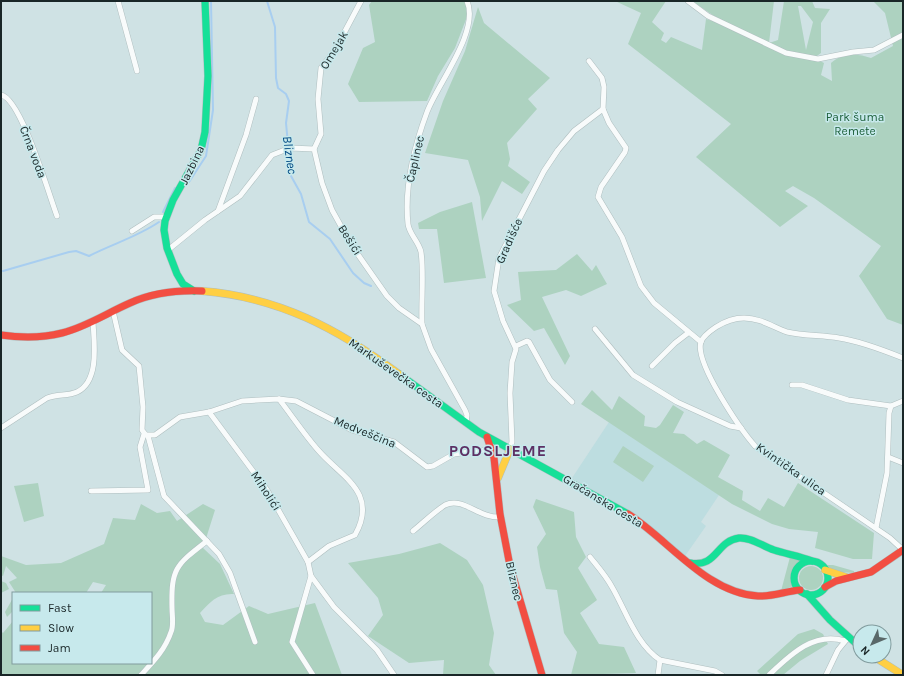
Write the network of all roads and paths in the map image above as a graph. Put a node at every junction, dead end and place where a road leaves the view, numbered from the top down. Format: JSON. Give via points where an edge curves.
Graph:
{"nodes":[{"id":1,"x":118,"y":1,"type":"edge"},
{"id":2,"x":205,"y":1,"type":"edge"},
{"id":3,"x":361,"y":1,"type":"edge"},
{"id":4,"x":467,"y":1,"type":"edge"},
{"id":5,"x":688,"y":1,"type":"edge"},
{"id":6,"x":903,"y":35,"type":"edge"},
{"id":7,"x":589,"y":61,"type":"dead end"},
{"id":8,"x":137,"y":71,"type":"dead end"},
{"id":9,"x":1,"y":95,"type":"edge"},
{"id":10,"x":256,"y":99,"type":"dead end"},
{"id":11,"x":603,"y":109,"type":"junction"},
{"id":12,"x":314,"y":149,"type":"junction"},
{"id":13,"x":218,"y":212,"type":"junction"},
{"id":14,"x":57,"y":216,"type":"dead end"},
{"id":15,"x":167,"y":217,"type":"junction"},
{"id":16,"x":132,"y":231,"type":"dead end"},
{"id":17,"x":168,"y":250,"type":"junction"},
{"id":18,"x":178,"y":277,"type":"junction"},
{"id":19,"x":195,"y":291,"type":"junction"},
{"id":20,"x":170,"y":292,"type":"junction"},
{"id":21,"x":113,"y":311,"type":"junction"},
{"id":22,"x":93,"y":322,"type":"junction"},
{"id":23,"x":422,"y":324,"type":"junction"},
{"id":24,"x":595,"y":328,"type":"dead end"},
{"id":25,"x":688,"y":333,"type":"junction"},
{"id":26,"x":1,"y":335,"type":"edge"},
{"id":27,"x":701,"y":342,"type":"junction"},
{"id":28,"x":516,"y":346,"type":"junction"},
{"id":29,"x":903,"y":358,"type":"edge"},
{"id":30,"x":652,"y":366,"type":"dead end"},
{"id":31,"x":792,"y":385,"type":"dead end"},
{"id":32,"x":279,"y":399,"type":"junction"},
{"id":33,"x":903,"y":401,"type":"edge"},
{"id":34,"x":572,"y":402,"type":"dead end"},
{"id":35,"x":891,"y":406,"type":"junction"},
{"id":36,"x":209,"y":412,"type":"junction"},
{"id":37,"x":466,"y":423,"type":"junction"},
{"id":38,"x":1,"y":428,"type":"edge"},
{"id":39,"x":741,"y":428,"type":"junction"},
{"id":40,"x":146,"y":435,"type":"junction"},
{"id":41,"x":487,"y":436,"type":"junction"},
{"id":42,"x":510,"y":449,"type":"junction"},
{"id":43,"x":492,"y":450,"type":"junction"},
{"id":44,"x":888,"y":457,"type":"junction"},
{"id":45,"x":903,"y":463,"type":"edge"},
{"id":46,"x":497,"y":483,"type":"junction"},
{"id":47,"x":91,"y":491,"type":"dead end"},
{"id":48,"x":501,"y":516,"type":"junction"},
{"id":49,"x":876,"y":528,"type":"junction"},
{"id":50,"x":413,"y":531,"type":"dead end"},
{"id":51,"x":207,"y":541,"type":"junction"},
{"id":52,"x":903,"y":550,"type":"edge"},
{"id":53,"x":590,"y":557,"type":"dead end"},
{"id":54,"x":709,"y":561,"type":"junction"},
{"id":55,"x":812,"y":561,"type":"junction"},
{"id":56,"x":308,"y":562,"type":"junction"},
{"id":57,"x":688,"y":562,"type":"junction"},
{"id":58,"x":826,"y":570,"type":"junction"},
{"id":59,"x":311,"y":576,"type":"junction"},
{"id":60,"x":708,"y":578,"type":"junction"},
{"id":61,"x":848,"y":578,"type":"junction"},
{"id":62,"x":823,"y":589,"type":"junction"},
{"id":63,"x":800,"y":590,"type":"junction"},
{"id":64,"x":807,"y":594,"type":"junction"},
{"id":65,"x":823,"y":612,"type":"junction"},
{"id":66,"x":847,"y":639,"type":"junction"},
{"id":67,"x":255,"y":642,"type":"dead end"},
{"id":68,"x":852,"y":642,"type":"edge"},
{"id":69,"x":660,"y":660,"type":"junction"},
{"id":70,"x":152,"y":663,"type":"edge"},
{"id":71,"x":151,"y":664,"type":"edge"},
{"id":72,"x":886,"y":664,"type":"edge"},
{"id":73,"x":141,"y":675,"type":"edge"},
{"id":74,"x":313,"y":675,"type":"edge"},
{"id":75,"x":394,"y":675,"type":"edge"},
{"id":76,"x":542,"y":675,"type":"edge"},
{"id":77,"x":658,"y":675,"type":"edge"},
{"id":78,"x":722,"y":675,"type":"edge"},
{"id":79,"x":769,"y":675,"type":"edge"},
{"id":80,"x":826,"y":675,"type":"edge"},
{"id":81,"x":903,"y":675,"type":"edge"}],
"edges":[{"from":1,"to":8,"type":"street"},
{"from":2,"to":15,"type":"main road","name":"Jazbina","via":[[208,97],[203,143]]},
{"from":3,"to":12,"type":"street","name":"Omejak","via":[[335,50],[321,68],[318,99],[321,134]]},
{"from":4,"to":23,"type":"street","name":"Čaplinec","via":[[471,14],[460,49],[427,112],[411,165],[407,192],[408,226],[420,250]]},
{"from":5,"to":6,"type":"street","via":[[708,16],[786,53],[818,59],[874,50]]},
{"from":7,"to":11,"type":"street","via":[[602,78]]},
{"from":9,"to":14,"type":"street","name":"Črna voda","via":[[10,100],[19,115]]},
{"from":10,"to":13,"type":"street"},
{"from":11,"to":25,"type":"street","via":[[626,148],[601,186],[598,197],[622,237],[641,286],[654,302]]},
{"from":11,"to":28,"type":"street","name":"Gradišće","via":[[574,131],[558,150],[544,171],[499,258],[494,291],[503,321]]},
{"from":12,"to":13,"type":"street","via":[[290,148],[272,155],[240,196]]},
{"from":12,"to":23,"type":"street","name":"Bešići","via":[[332,210],[352,246],[387,296]]},
{"from":13,"to":17,"type":"street"},
{"from":15,"to":16,"type":"street","via":[[154,217]]},
{"from":15,"to":17,"type":"main road","name":"Jazbina","via":[[164,230]]},
{"from":17,"to":18,"type":"main road","name":"Jazbina"},
{"from":18,"to":19,"type":"main road","name":"Jazbina","via":[[184,285]]},
{"from":18,"to":20,"type":"main road","via":[[177,284]]},
{"from":19,"to":20,"type":"main road","name":"Markuševečka cesta"},
{"from":19,"to":37,"type":"main road","name":"Markuševečka cesta","via":[[265,300],[302,314],[355,342]]},
{"from":20,"to":21,"type":"main road","name":"Markuševečka cesta","via":[[144,298]]},
{"from":21,"to":22,"type":"main road","name":"Markuševečka cesta"},
{"from":21,"to":40,"type":"street","via":[[122,350],[138,366],[143,407],[142,430]]},
{"from":22,"to":26,"type":"main road","name":"Markuševečka cesta","via":[[54,336],[17,338]]},
{"from":22,"to":38,"type":"street","via":[[95,361],[83,388],[72,394],[47,398]]},
{"from":23,"to":37,"type":"street","via":[[431,349],[467,415]]},
{"from":24,"to":39,"type":"street","via":[[633,375],[677,402],[733,427]]},
{"from":25,"to":27,"type":"street"},
{"from":25,"to":30,"type":"street"},
{"from":27,"to":29,"type":"street","via":[[719,325],[736,318],[745,318],[761,321],[788,332],[840,338]]},
{"from":27,"to":39,"type":"street","name":"Kvintička ulica","via":[[701,354],[710,378]]},
{"from":28,"to":34,"type":"street","via":[[529,342],[550,380]]},
{"from":28,"to":42,"type":"street","via":[[510,393]]},
{"from":31,"to":35,"type":"street","via":[[802,385],[848,400]]},
{"from":32,"to":36,"type":"street","name":"Medveščina","via":[[242,401]]},
{"from":32,"to":43,"type":"street","name":"Medveščina","via":[[296,401],[352,430],[394,442],[427,467],[454,454]]},
{"from":32,"to":56,"type":"street","via":[[318,450],[357,487],[364,514],[355,534],[329,546]]},
{"from":33,"to":35,"type":"street"},
{"from":35,"to":44,"type":"street"},
{"from":36,"to":40,"type":"street","name":"Medveščina","via":[[180,417],[155,435]]},
{"from":36,"to":56,"type":"street","name":"Miholići","via":[[267,490]]},
{"from":37,"to":41,"type":"main road","name":"Markuševečka cesta"},
{"from":39,"to":49,"type":"street","name":"Kvintička ulica","via":[[755,446],[768,456]]},
{"from":40,"to":47,"type":"street","via":[[140,447],[148,490]]},
{"from":40,"to":51,"type":"street","via":[[164,496]]},
{"from":41,"to":42,"type":"main road","name":"Markuševečka cesta"},
{"from":41,"to":43,"type":"main road","name":"Bliznec"},
{"from":42,"to":46,"type":"main road","name":"Bliznec"},
{"from":42,"to":57,"type":"main road","name":"Gračanska cesta","via":[[636,519]]},
{"from":43,"to":46,"type":"main road","name":"Bliznec"},
{"from":44,"to":45,"type":"street"},
{"from":44,"to":49,"type":"street"},
{"from":46,"to":48,"type":"main road","name":"Bliznec"},
{"from":48,"to":50,"type":"street","via":[[486,516],[461,504],[452,503],[444,506]]},
{"from":48,"to":76,"type":"main road","name":"Bliznec","via":[[520,608]]},
{"from":49,"to":52,"type":"street","name":"Kvintička ulica"},
{"from":51,"to":67,"type":"street","via":[[219,554],[230,573]]},
{"from":51,"to":70,"type":"street","via":[[183,559],[176,569],[172,580],[172,631]]},
{"from":52,"to":61,"type":"main road","via":[[871,572]]},
{"from":53,"to":69,"type":"street","via":[[610,583],[643,643]]},
{"from":54,"to":55,"type":"main road","via":[[722,546],[738,538]]},
{"from":54,"to":57,"type":"main road","via":[[699,565]]},
{"from":54,"to":60,"type":"main road","via":[[706,568]]},
{"from":55,"to":58,"type":"main road"},
{"from":55,"to":63,"type":"main road","via":[[803,563],[796,571],[794,581]]},
{"from":56,"to":59,"type":"street","name":"Miholići"},
{"from":57,"to":60,"type":"main road","name":"Gračanska cesta"},
{"from":58,"to":61,"type":"main road"},
{"from":58,"to":62,"type":"main road","via":[[827,581]]},
{"from":59,"to":74,"type":"street","name":"Miholići","via":[[292,642]]},
{"from":59,"to":75,"type":"street","name":"Miholići","via":[[334,607],[377,650]]},
{"from":60,"to":63,"type":"main road","name":"Gračanska cesta","via":[[756,596],[771,596]]},
{"from":61,"to":62,"type":"main road"},
{"from":62,"to":64,"type":"main road"},
{"from":62,"to":65,"type":"main road","via":[[819,602]]},
{"from":63,"to":64,"type":"main road"},
{"from":64,"to":65,"type":"main road"},
{"from":65,"to":66,"type":"main road"},
{"from":66,"to":68,"type":"main road"},
{"from":66,"to":79,"type":"street","via":[[834,638],[812,642],[794,653]]},
{"from":66,"to":80,"type":"street","via":[[838,650]]},
{"from":69,"to":77,"type":"street"},
{"from":69,"to":78,"type":"street"},
{"from":71,"to":73,"type":"street"},
{"from":72,"to":81,"type":"main road"}]}
